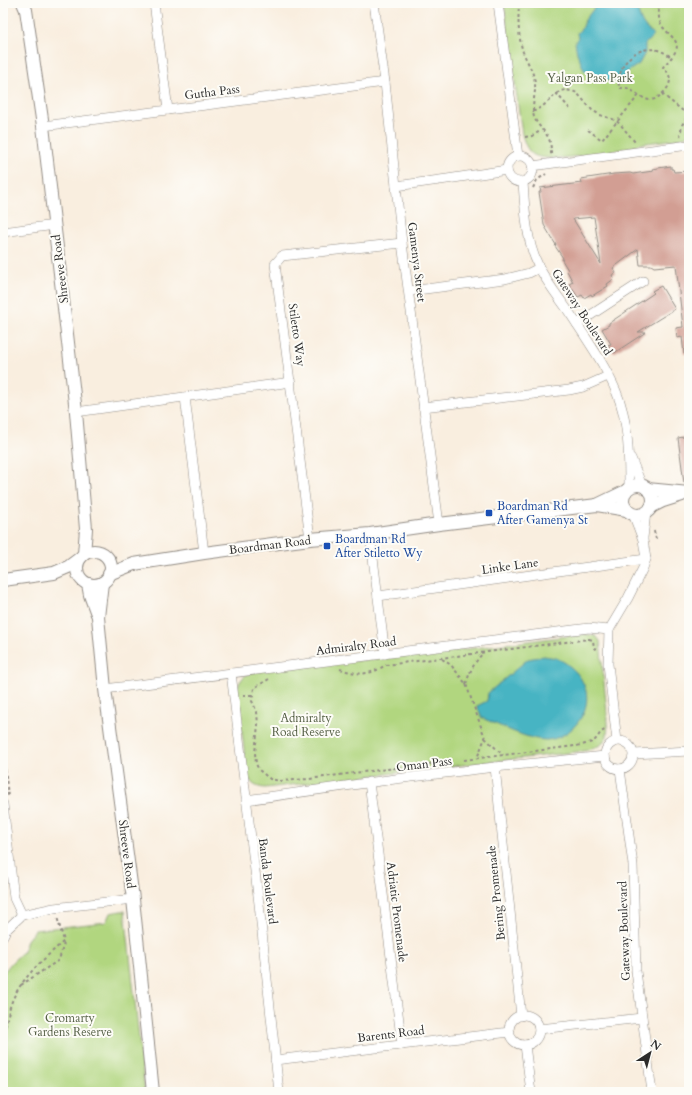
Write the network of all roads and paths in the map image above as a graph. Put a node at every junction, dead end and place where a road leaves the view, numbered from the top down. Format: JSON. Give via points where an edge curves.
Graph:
{"nodes":[{"id":1,"x":154,"y":3,"type":"edge"},
{"id":2,"x":374,"y":3,"type":"edge"},
{"id":3,"x":498,"y":3,"type":"edge"},
{"id":4,"x":519,"y":3,"type":"edge"},
{"id":5,"x":660,"y":3,"type":"edge"},
{"id":6,"x":26,"y":6,"type":"edge"},
{"id":7,"x":671,"y":57,"type":"junction"},
{"id":8,"x":385,"y":82,"type":"junction"},
{"id":9,"x":556,"y":93,"type":"junction"},
{"id":10,"x":662,"y":94,"type":"junction"},
{"id":11,"x":639,"y":95,"type":"junction"},
{"id":12,"x":168,"y":110,"type":"junction"},
{"id":13,"x":571,"y":110,"type":"dead end"},
{"id":14,"x":533,"y":112,"type":"junction"},
{"id":15,"x":688,"y":115,"type":"edge"},
{"id":16,"x":618,"y":121,"type":"junction"},
{"id":17,"x":43,"y":126,"type":"junction"},
{"id":18,"x":542,"y":130,"type":"junction"},
{"id":19,"x":588,"y":130,"type":"dead end"},
{"id":20,"x":516,"y":139,"type":"junction"},
{"id":21,"x":680,"y":139,"type":"dead end"},
{"id":22,"x":638,"y":145,"type":"dead end"},
{"id":23,"x":689,"y":145,"type":"edge"},
{"id":24,"x":518,"y":156,"type":"junction"},
{"id":25,"x":551,"y":156,"type":"dead end"},
{"id":26,"x":532,"y":166,"type":"junction"},
{"id":27,"x":507,"y":170,"type":"junction"},
{"id":28,"x":547,"y":174,"type":"dead end"},
{"id":29,"x":523,"y":182,"type":"junction"},
{"id":30,"x":396,"y":186,"type":"junction"},
{"id":31,"x":532,"y":192,"type":"dead end"},
{"id":32,"x":55,"y":225,"type":"junction"},
{"id":33,"x":3,"y":232,"type":"edge"},
{"id":34,"x":402,"y":243,"type":"junction"},
{"id":35,"x":539,"y":268,"type":"junction"},
{"id":36,"x":643,"y":281,"type":"dead end"},
{"id":37,"x":409,"y":291,"type":"junction"},
{"id":38,"x":577,"y":324,"type":"junction"},
{"id":39,"x":608,"y":376,"type":"junction"},
{"id":40,"x":291,"y":382,"type":"junction"},
{"id":41,"x":185,"y":397,"type":"junction"},
{"id":42,"x":423,"y":407,"type":"junction"},
{"id":43,"x":76,"y":412,"type":"junction"},
{"id":44,"x":629,"y":453,"type":"junction"},
{"id":45,"x":644,"y":488,"type":"junction"},
{"id":46,"x":627,"y":490,"type":"junction"},
{"id":47,"x":689,"y":493,"type":"edge"},
{"id":48,"x":597,"y":505,"type":"junction"},
{"id":49,"x":649,"y":510,"type":"junction"},
{"id":50,"x":630,"y":512,"type":"junction"},
{"id":51,"x":439,"y":524,"type":"junction"},
{"id":52,"x":653,"y":526,"type":"dead end"},
{"id":53,"x":86,"y":528,"type":"junction"},
{"id":54,"x":370,"y":534,"type":"junction"},
{"id":55,"x":310,"y":539,"type":"junction"},
{"id":56,"x":643,"y":540,"type":"junction"},
{"id":57,"x":656,"y":540,"type":"dead end"},
{"id":58,"x":204,"y":553,"type":"junction"},
{"id":59,"x":102,"y":555,"type":"junction"},
{"id":60,"x":82,"y":556,"type":"junction"},
{"id":61,"x":646,"y":559,"type":"junction"},
{"id":62,"x":134,"y":564,"type":"junction"},
{"id":63,"x":54,"y":574,"type":"junction"},
{"id":64,"x":106,"y":578,"type":"junction"},
{"id":65,"x":3,"y":580,"type":"edge"},
{"id":66,"x":85,"y":582,"type":"junction"},
{"id":67,"x":378,"y":596,"type":"junction"},
{"id":68,"x":98,"y":617,"type":"junction"},
{"id":69,"x":590,"y":628,"type":"junction"},
{"id":70,"x":609,"y":630,"type":"junction"},
{"id":71,"x":589,"y":639,"type":"junction"},
{"id":72,"x":608,"y":650,"type":"junction"},
{"id":73,"x":484,"y":652,"type":"junction"},
{"id":74,"x":385,"y":654,"type":"junction"},
{"id":75,"x":441,"y":658,"type":"junction"},
{"id":76,"x":338,"y":669,"type":"dead end"},
{"id":77,"x":231,"y":673,"type":"junction"},
{"id":78,"x":272,"y":677,"type":"dead end"},
{"id":79,"x":466,"y":684,"type":"junction"},
{"id":80,"x":105,"y":688,"type":"junction"},
{"id":81,"x":616,"y":726,"type":"junction"},
{"id":82,"x":485,"y":738,"type":"junction"},
{"id":83,"x":617,"y":741,"type":"junction"},
{"id":84,"x":3,"y":745,"type":"edge"},
{"id":85,"x":689,"y":751,"type":"edge"},
{"id":86,"x":634,"y":754,"type":"junction"},
{"id":87,"x":503,"y":755,"type":"junction"},
{"id":88,"x":605,"y":756,"type":"junction"},
{"id":89,"x":477,"y":758,"type":"junction"},
{"id":90,"x":460,"y":761,"type":"dead end"},
{"id":91,"x":445,"y":762,"type":"dead end"},
{"id":92,"x":495,"y":767,"type":"junction"},
{"id":93,"x":620,"y":769,"type":"junction"},
{"id":94,"x":369,"y":782,"type":"junction"},
{"id":95,"x":246,"y":800,"type":"junction"},
{"id":96,"x":6,"y":802,"type":"edge"},
{"id":97,"x":133,"y":899,"type":"junction"},
{"id":98,"x":54,"y":908,"type":"junction"},
{"id":99,"x":22,"y":915,"type":"junction"},
{"id":100,"x":3,"y":936,"type":"edge"},
{"id":101,"x":64,"y":941,"type":"junction"},
{"id":102,"x":20,"y":986,"type":"junction"},
{"id":103,"x":521,"y":1016,"type":"junction"},
{"id":104,"x":642,"y":1018,"type":"junction"},
{"id":105,"x":539,"y":1029,"type":"junction"},
{"id":106,"x":510,"y":1032,"type":"junction"},
{"id":107,"x":3,"y":1038,"type":"edge"},
{"id":108,"x":402,"y":1045,"type":"junction"},
{"id":109,"x":526,"y":1045,"type":"junction"},
{"id":110,"x":275,"y":1060,"type":"junction"},
{"id":111,"x":153,"y":1092,"type":"edge"},
{"id":112,"x":279,"y":1092,"type":"edge"},
{"id":113,"x":531,"y":1092,"type":"edge"},
{"id":114,"x":652,"y":1092,"type":"edge"}],
"edges":[{"from":1,"to":12,"type":"street"},
{"from":2,"to":8,"type":"street","name":"Gamenya Street"},
{"from":3,"to":20,"type":"street"},
{"from":4,"to":14,"type":"path","via":[[520,40],[535,83]]},
{"from":5,"to":7,"type":"path","via":[[661,24],[677,45],[677,50]]},
{"from":6,"to":17,"type":"street","name":"Shreeve Road"},
{"from":7,"to":10,"type":"path","via":[[663,67],[668,73],[670,83]]},
{"from":7,"to":11,"type":"path","via":[[653,49],[639,51],[627,60],[621,68],[618,86]]},
{"from":8,"to":12,"type":"street","name":"Gutha Pass"},
{"from":8,"to":30,"type":"street","name":"Gamenya Street"},
{"from":9,"to":13,"type":"path"},
{"from":9,"to":14,"type":"path"},
{"from":9,"to":16,"type":"path","via":[[562,90],[575,92],[592,110]]},
{"from":10,"to":11,"type":"path","via":[[654,100],[646,100]]},
{"from":10,"to":15,"type":"path"},
{"from":11,"to":16,"type":"path"},
{"from":12,"to":17,"type":"street","name":"Gutha Pass"},
{"from":14,"to":18,"type":"path"},
{"from":15,"to":21,"type":"path","via":[[682,126]]},
{"from":16,"to":19,"type":"path","via":[[602,140]]},
{"from":16,"to":22,"type":"path"},
{"from":17,"to":32,"type":"street","name":"Shreeve Road"},
{"from":18,"to":20,"type":"path","via":[[532,136]]},
{"from":18,"to":25,"type":"path","via":[[548,136]]},
{"from":20,"to":24,"type":"street"},
{"from":23,"to":26,"type":"street"},
{"from":24,"to":26,"type":"street","via":[[526,157]]},
{"from":24,"to":27,"type":"street","via":[[511,159]]},
{"from":26,"to":29,"type":"street","via":[[530,178]]},
{"from":27,"to":29,"type":"street","via":[[514,181]]},
{"from":27,"to":30,"type":"street"},
{"from":28,"to":31,"type":"path","via":[[537,180]]},
{"from":29,"to":35,"type":"street","name":"Gateway Boulevard","via":[[527,231]]},
{"from":30,"to":34,"type":"street","name":"Gamenya Street"},
{"from":32,"to":33,"type":"street"},
{"from":32,"to":43,"type":"street","name":"Shreeve Road"},
{"from":34,"to":37,"type":"street","name":"Gamenya Street"},
{"from":34,"to":40,"type":"street","name":"Stiletto Way","via":[[282,256],[276,264]]},
{"from":35,"to":37,"type":"street","via":[[511,278]]},
{"from":35,"to":38,"type":"street","name":"Gateway Boulevard"},
{"from":36,"to":38,"type":"street"},
{"from":37,"to":42,"type":"street","name":"Gamenya Street"},
{"from":38,"to":39,"type":"street","name":"Gateway Boulevard"},
{"from":39,"to":42,"type":"street","via":[[569,390]]},
{"from":39,"to":44,"type":"street","name":"Gateway Boulevard","via":[[617,391]]},
{"from":40,"to":41,"type":"street"},
{"from":40,"to":55,"type":"street","name":"Stiletto Way"},
{"from":41,"to":43,"type":"street"},
{"from":41,"to":58,"type":"street"},
{"from":42,"to":51,"type":"street","name":"Gamenya Street"},
{"from":43,"to":53,"type":"street","name":"Shreeve Road"},
{"from":44,"to":45,"type":"street","name":"Gateway Boulevard"},
{"from":44,"to":46,"type":"street","name":"Gateway Boulevard"},
{"from":45,"to":46,"type":"street","name":"Boardman Road","via":[[632,487]]},
{"from":45,"to":47,"type":"street","name":"Boardman Road"},
{"from":45,"to":49,"type":"street","via":[[652,496]]},
{"from":46,"to":48,"type":"street","name":"Boardman Road"},
{"from":46,"to":50,"type":"street","via":[[623,501]]},
{"from":47,"to":49,"type":"street","name":"Boardman Road","via":[[663,501]]},
{"from":48,"to":50,"type":"street","name":"Boardman Road"},
{"from":48,"to":51,"type":"street","name":"Boardman Road"},
{"from":49,"to":50,"type":"street","name":"Boardman Road","via":[[642,514]]},
{"from":49,"to":56,"type":"street"},
{"from":50,"to":56,"type":"street"},
{"from":51,"to":54,"type":"street","name":"Boardman Road"},
{"from":52,"to":57,"type":"path"},
{"from":53,"to":59,"type":"street","name":"Shreeve Road","via":[[92,544]]},
{"from":53,"to":60,"type":"street","name":"Shreeve Road"},
{"from":54,"to":55,"type":"street","name":"Boardman Road"},
{"from":54,"to":67,"type":"street"},
{"from":55,"to":58,"type":"street","name":"Boardman Road"},
{"from":56,"to":61,"type":"street"},
{"from":58,"to":62,"type":"street","name":"Boardman Road"},
{"from":59,"to":60,"type":"street","name":"Boardman Road","via":[[88,552]]},
{"from":59,"to":62,"type":"street","name":"Boardman Road"},
{"from":59,"to":64,"type":"street","via":[[109,563]]},
{"from":60,"to":63,"type":"street","name":"Boardman Road","via":[[68,568]]},
{"from":60,"to":66,"type":"street","via":[[77,568],[79,577]]},
{"from":61,"to":67,"type":"street","name":"Linke Lane"},
{"from":61,"to":70,"type":"street","via":[[628,598]]},
{"from":62,"to":64,"type":"street","name":"Boardman Road"},
{"from":63,"to":65,"type":"street","name":"Boardman Road"},
{"from":63,"to":66,"type":"street","name":"Boardman Road"},
{"from":64,"to":66,"type":"street","name":"Boardman Road","via":[[92,585]]},
{"from":64,"to":68,"type":"street","name":"Shreeve Road"},
{"from":66,"to":68,"type":"street","name":"Shreeve Road"},
{"from":67,"to":74,"type":"street"},
{"from":68,"to":80,"type":"street","name":"Shreeve Road"},
{"from":69,"to":70,"type":"street","name":"Admiralty Road"},
{"from":69,"to":71,"type":"path"},
{"from":69,"to":74,"type":"street","name":"Admiralty Road"},
{"from":70,"to":72,"type":"street"},
{"from":71,"to":72,"type":"path","via":[[593,640],[596,650]]},
{"from":71,"to":73,"type":"path"},
{"from":72,"to":81,"type":"street"},
{"from":73,"to":75,"type":"path"},
{"from":73,"to":79,"type":"path","via":[[474,662]]},
{"from":74,"to":77,"type":"street","name":"Admiralty Road"},
{"from":75,"to":76,"type":"path","via":[[386,665],[372,673],[363,674]]},
{"from":75,"to":79,"type":"path","via":[[451,665]]},
{"from":77,"to":80,"type":"street","name":"Admiralty Road"},
{"from":77,"to":95,"type":"street","name":"Banda Boulevard"},
{"from":78,"to":91,"type":"path","via":[[254,688],[252,701],[257,712],[258,725],[256,764],[270,779],[309,779]]},
{"from":79,"to":82,"type":"path"},
{"from":80,"to":97,"type":"street","name":"Shreeve Road"},
{"from":81,"to":83,"type":"street"},
{"from":81,"to":87,"type":"path","via":[[601,731],[590,743]]},
{"from":82,"to":87,"type":"path"},
{"from":82,"to":89,"type":"path"},
{"from":83,"to":86,"type":"street","via":[[625,742]]},
{"from":83,"to":88,"type":"street","via":[[610,744]]},
{"from":84,"to":96,"type":"path"},
{"from":85,"to":86,"type":"street"},
{"from":86,"to":93,"type":"street","via":[[631,763]]},
{"from":87,"to":89,"type":"path"},
{"from":88,"to":92,"type":"street","name":"Oman Pass"},
{"from":88,"to":93,"type":"street","via":[[607,763],[613,768]]},
{"from":89,"to":90,"type":"path"},
{"from":92,"to":94,"type":"street","name":"Oman Pass"},
{"from":92,"to":103,"type":"street","name":"Bering Promenade"},
{"from":93,"to":104,"type":"street","name":"Gateway Boulevard","via":[[633,866],[636,971]]},
{"from":94,"to":95,"type":"street","name":"Oman Pass"},
{"from":94,"to":108,"type":"street","name":"Adriatic Promenade"},
{"from":95,"to":110,"type":"street","name":"Banda Boulevard"},
{"from":96,"to":99,"type":"street","via":[[14,898]]},
{"from":97,"to":98,"type":"street"},
{"from":97,"to":111,"type":"street","name":"Shreeve Road"},
{"from":98,"to":99,"type":"street"},
{"from":98,"to":101,"type":"path"},
{"from":99,"to":100,"type":"street"},
{"from":101,"to":102,"type":"path"},
{"from":101,"to":102,"type":"path","via":[[59,960]]},
{"from":102,"to":107,"type":"path","via":[[10,1006]]},
{"from":103,"to":105,"type":"street","via":[[533,1018]]},
{"from":103,"to":106,"type":"street","via":[[512,1022]]},
{"from":104,"to":105,"type":"street"},
{"from":104,"to":114,"type":"street","name":"Gateway Boulevard"},
{"from":105,"to":109,"type":"street","via":[[535,1040]]},
{"from":106,"to":108,"type":"street","name":"Barents Road"},
{"from":106,"to":109,"type":"street","via":[[517,1043]]},
{"from":108,"to":110,"type":"street","name":"Barents Road"},
{"from":109,"to":113,"type":"street"},
{"from":110,"to":112,"type":"street","name":"Banda Boulevard"}]}
